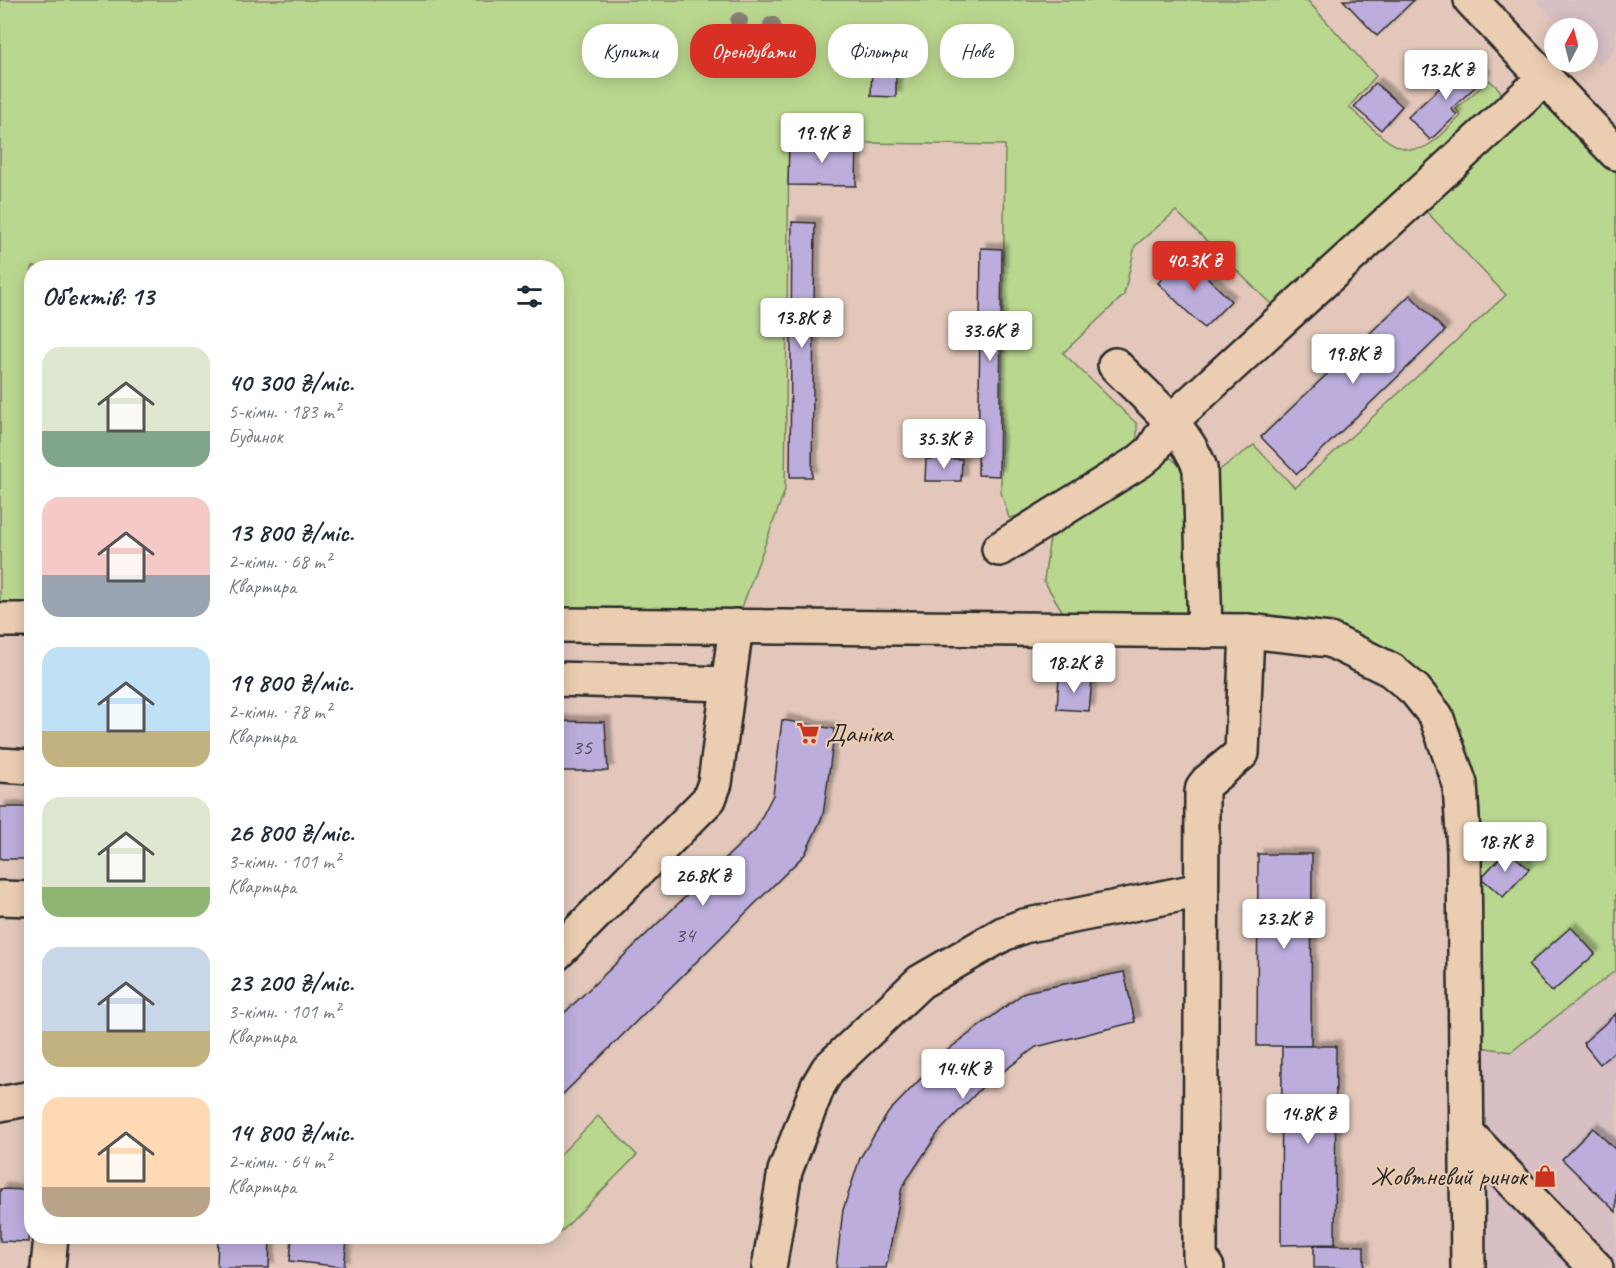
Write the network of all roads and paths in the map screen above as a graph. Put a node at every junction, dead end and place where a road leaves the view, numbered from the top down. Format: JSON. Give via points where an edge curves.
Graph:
{"nodes":[{"id":1,"x":1471,"y":0,"type":"edge"},
{"id":2,"x":1544,"y":79,"type":"junction"},
{"id":3,"x":1616,"y":153,"type":"edge"},
{"id":4,"x":1116,"y":365,"type":"dead end"},
{"id":5,"x":1170,"y":422,"type":"junction"},
{"id":6,"x":999,"y":549,"type":"dead end"},
{"id":7,"x":0,"y":620,"type":"edge"},
{"id":8,"x":24,"y":620,"type":"edge"},
{"id":9,"x":564,"y":625,"type":"edge"},
{"id":10,"x":736,"y":626,"type":"junction"},
{"id":11,"x":1205,"y":631,"type":"junction"},
{"id":12,"x":1247,"y":631,"type":"junction"},
{"id":13,"x":564,"y":679,"type":"edge"},
{"id":14,"x":728,"y":684,"type":"junction"},
{"id":15,"x":0,"y":765,"type":"edge"},
{"id":16,"x":24,"y":766,"type":"edge"},
{"id":17,"x":1201,"y":890,"type":"junction"},
{"id":18,"x":0,"y":898,"type":"edge"},
{"id":19,"x":24,"y":898,"type":"edge"},
{"id":20,"x":564,"y":946,"type":"edge"},
{"id":21,"x":24,"y":1100,"type":"edge"},
{"id":22,"x":0,"y":1104,"type":"edge"},
{"id":23,"x":1467,"y":1133,"type":"junction"},
{"id":24,"x":50,"y":1244,"type":"edge"},
{"id":25,"x":48,"y":1268,"type":"edge"},
{"id":26,"x":769,"y":1268,"type":"edge"},
{"id":27,"x":1207,"y":1268,"type":"edge"},
{"id":28,"x":1468,"y":1268,"type":"edge"},
{"id":29,"x":1596,"y":1268,"type":"edge"}],
"edges":[{"from":1,"to":2,"type":"street"},
{"from":2,"to":3,"type":"street"},
{"from":2,"to":5,"type":"street"},
{"from":4,"to":5,"type":"street"},
{"from":5,"to":6,"type":"street","via":[[1152,451],[1140,461]]},
{"from":5,"to":11,"type":"street","via":[[1194,450],[1200,468]]},
{"from":7,"to":8,"type":"street"},
{"from":9,"to":10,"type":"street"},
{"from":10,"to":11,"type":"street"},
{"from":10,"to":14,"type":"street"},
{"from":11,"to":12,"type":"street"},
{"from":12,"to":17,"type":"street","via":[[1243,748],[1238,757],[1203,786]]},
{"from":12,"to":23,"type":"street","via":[[1330,640],[1391,670],[1415,690],[1436,716],[1460,784]]},
{"from":13,"to":14,"type":"street"},
{"from":14,"to":20,"type":"street","via":[[715,783],[709,799]]},
{"from":15,"to":16,"type":"street"},
{"from":17,"to":26,"type":"street","via":[[1024,926],[920,982],[828,1069],[818,1086],[785,1171]]},
{"from":17,"to":27,"type":"street","via":[[1200,1258]]},
{"from":18,"to":19,"type":"street"},
{"from":21,"to":22,"type":"street"},
{"from":23,"to":28,"type":"street"},
{"from":23,"to":29,"type":"street"},
{"from":24,"to":25,"type":"street"}]}
